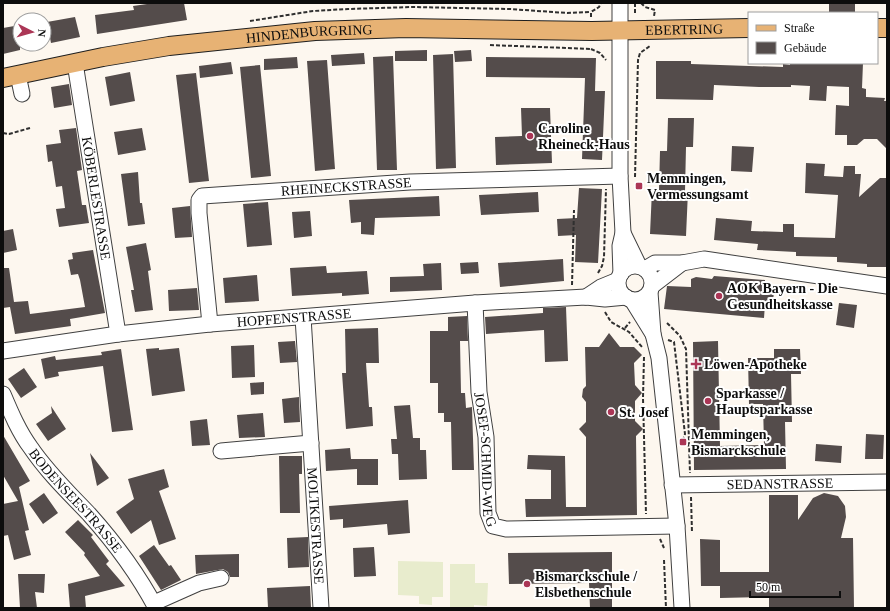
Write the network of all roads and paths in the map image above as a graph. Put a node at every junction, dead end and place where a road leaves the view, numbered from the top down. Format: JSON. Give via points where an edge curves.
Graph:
{"nodes":[{"id":1,"x":620,"y":3,"type":"edge"},
{"id":2,"x":641,"y":3,"type":"edge"},
{"id":3,"x":748,"y":28,"type":"edge"},
{"id":4,"x":654,"y":29,"type":"junction"},
{"id":5,"x":620,"y":30,"type":"junction"},
{"id":6,"x":487,"y":45,"type":"dead end"},
{"id":7,"x":591,"y":49,"type":"dead end"},
{"id":8,"x":75,"y":63,"type":"junction"},
{"id":9,"x":10,"y":77,"type":"edge"},
{"id":10,"x":22,"y":94,"type":"dead end"},
{"id":11,"x":30,"y":128,"type":"dead end"},
{"id":12,"x":3,"y":133,"type":"edge"},
{"id":13,"x":620,"y":176,"type":"junction"},
{"id":14,"x":635,"y":183,"type":"dead end"},
{"id":15,"x":574,"y":210,"type":"dead end"},
{"id":16,"x":622,"y":232,"type":"junction"},
{"id":17,"x":682,"y":263,"type":"junction"},
{"id":18,"x":642,"y":267,"type":"junction"},
{"id":19,"x":620,"y":277,"type":"junction"},
{"id":20,"x":887,"y":286,"type":"edge"},
{"id":21,"x":572,"y":288,"type":"dead end"},
{"id":22,"x":651,"y":289,"type":"junction"},
{"id":23,"x":586,"y":297,"type":"junction"},
{"id":24,"x":629,"y":299,"type":"junction"},
{"id":25,"x":475,"y":303,"type":"junction"},
{"id":26,"x":303,"y":317,"type":"junction"},
{"id":27,"x":665,"y":320,"type":"dead end"},
{"id":28,"x":210,"y":324,"type":"junction"},
{"id":29,"x":118,"y":334,"type":"junction"},
{"id":30,"x":653,"y":334,"type":"junction"},
{"id":31,"x":3,"y":351,"type":"edge"},
{"id":32,"x":3,"y":394,"type":"edge"},
{"id":33,"x":683,"y":442,"type":"dead end"},
{"id":34,"x":311,"y":443,"type":"junction"},
{"id":35,"x":689,"y":446,"type":"junction"},
{"id":36,"x":221,"y":451,"type":"dead end"},
{"id":37,"x":887,"y":482,"type":"edge"},
{"id":38,"x":672,"y":486,"type":"junction"},
{"id":39,"x":691,"y":492,"type":"junction"},
{"id":40,"x":677,"y":526,"type":"junction"},
{"id":41,"x":221,"y":578,"type":"dead end"},
{"id":42,"x":155,"y":605,"type":"edge"},
{"id":43,"x":321,"y":608,"type":"edge"},
{"id":44,"x":682,"y":608,"type":"edge"}],
"edges":[{"from":1,"to":5,"type":"street"},
{"from":2,"to":4,"type":"path","via":[[655,10]]},
{"from":3,"to":4,"type":"main road","name":"EBERTRING"},
{"from":4,"to":5,"type":"main road","name":"EBERTRING"},
{"from":4,"to":14,"type":"path","via":[[654,45],[644,50],[638,60]]},
{"from":5,"to":8,"type":"main road","name":"HINDENBURGRING","via":[[406,28],[315,31],[169,46]]},
{"from":5,"to":13,"type":"street"},
{"from":6,"to":7,"type":"path"},
{"from":8,"to":9,"type":"main road","name":"HINDENBURGRING"},
{"from":8,"to":29,"type":"street","name":"KÖBERLESTRASSE"},
{"from":9,"to":10,"type":"street"},
{"from":11,"to":12,"type":"path","via":[[9,134]]},
{"from":13,"to":16,"type":"street"},
{"from":13,"to":28,"type":"street","name":"RHEINECKSTRASSE","via":[[410,182],[202,196],[199,200],[199,213]]},
{"from":15,"to":21,"type":"path"},
{"from":16,"to":18,"type":"street"},
{"from":16,"to":19,"type":"street"},
{"from":17,"to":18,"type":"street","via":[[655,263]]},
{"from":17,"to":20,"type":"street","via":[[704,259]]},
{"from":17,"to":22,"type":"street"},
{"from":18,"to":19,"type":"street","via":[[626,269]]},
{"from":18,"to":22,"type":"street","via":[[650,273]]},
{"from":19,"to":23,"type":"street"},
{"from":19,"to":24,"type":"street","via":[[621,293]]},
{"from":22,"to":24,"type":"street","via":[[645,297]]},
{"from":22,"to":30,"type":"street"},
{"from":23,"to":24,"type":"street","name":"HOPFENSTRASSE"},
{"from":23,"to":25,"type":"street","name":"HOPFENSTRASSE"},
{"from":24,"to":30,"type":"street"},
{"from":25,"to":26,"type":"street","name":"HOPFENSTRASSE"},
{"from":25,"to":40,"type":"street","name":"JOSEF-SCHMID-WEG","via":[[479,392],[486,437],[488,513],[493,526],[506,529]]},
{"from":26,"to":28,"type":"street","name":"HOPFENSTRASSE"},
{"from":26,"to":34,"type":"street","name":"MOLTKESTRASSE"},
{"from":27,"to":35,"type":"path","via":[[680,336],[686,349]]},
{"from":28,"to":29,"type":"street","name":"HOPFENSTRASSE"},
{"from":29,"to":31,"type":"street","name":"HOPFENSTRASSE"},
{"from":30,"to":38,"type":"street","via":[[659,358]]},
{"from":32,"to":42,"type":"street","name":"BODENSEESTRASSE","via":[[17,426],[36,456],[106,534],[138,575]]},
{"from":33,"to":35,"type":"path"},
{"from":34,"to":36,"type":"street"},
{"from":34,"to":43,"type":"street","name":"MOLTKESTRASSE"},
{"from":35,"to":39,"type":"path"},
{"from":37,"to":39,"type":"street","name":"SEDANSTRASSE"},
{"from":38,"to":39,"type":"street","name":"SEDANSTRASSE"},
{"from":38,"to":40,"type":"street"},
{"from":40,"to":44,"type":"street"},
{"from":41,"to":42,"type":"street","name":"BODENSEESTRASSE","via":[[199,583]]}]}
